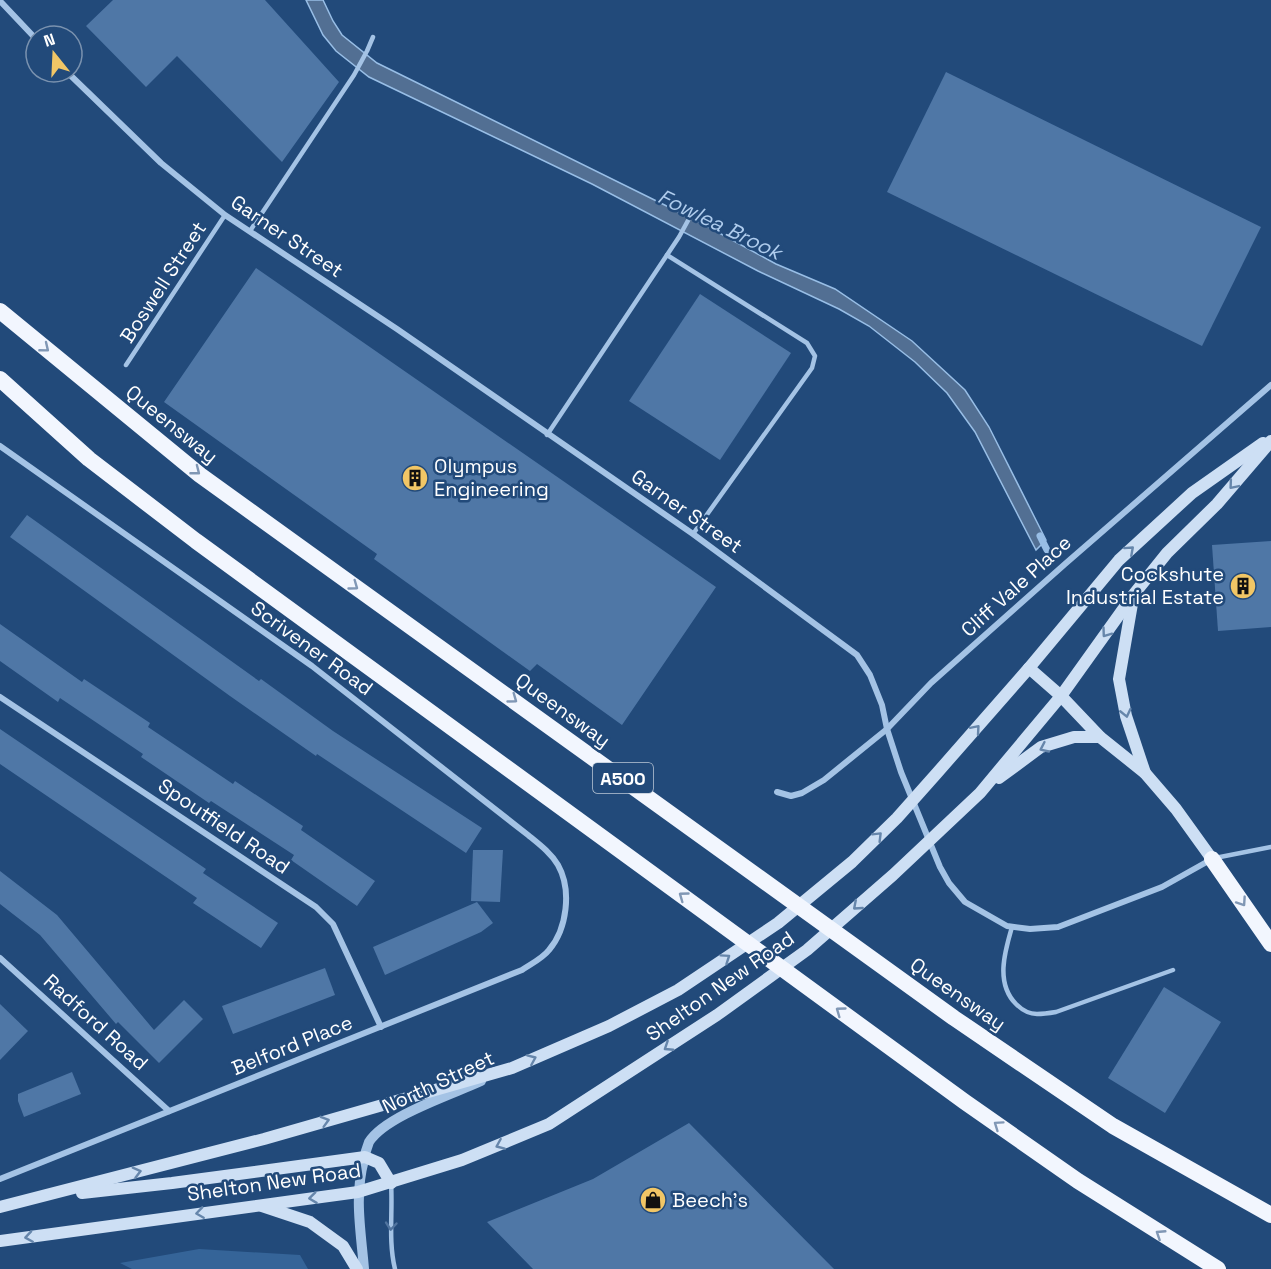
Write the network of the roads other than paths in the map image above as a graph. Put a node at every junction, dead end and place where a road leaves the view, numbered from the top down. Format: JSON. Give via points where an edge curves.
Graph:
{"nodes":[{"id":1,"x":0,"y":1,"type":"edge"},
{"id":2,"x":24,"y":26,"type":"edge"},
{"id":3,"x":373,"y":37,"type":"dead end"},
{"id":4,"x":79,"y":84,"type":"edge"},
{"id":5,"x":225,"y":215,"type":"junction"},
{"id":6,"x":691,"y":215,"type":"dead end"},
{"id":7,"x":250,"y":231,"type":"junction"},
{"id":8,"x":668,"y":255,"type":"junction"},
{"id":9,"x":0,"y":311,"type":"edge"},
{"id":10,"x":126,"y":365,"type":"dead end"},
{"id":11,"x":0,"y":379,"type":"edge"},
{"id":12,"x":1271,"y":385,"type":"edge"},
{"id":13,"x":547,"y":435,"type":"junction"},
{"id":14,"x":1271,"y":439,"type":"edge"},
{"id":15,"x":0,"y":446,"type":"edge"},
{"id":16,"x":693,"y":534,"type":"junction"},
{"id":17,"x":1134,"y":594,"type":"junction"},
{"id":18,"x":1029,"y":669,"type":"junction"},
{"id":19,"x":1061,"y":696,"type":"junction"},
{"id":20,"x":0,"y":697,"type":"edge"},
{"id":21,"x":887,"y":729,"type":"junction"},
{"id":22,"x":1100,"y":736,"type":"junction"},
{"id":23,"x":1145,"y":773,"type":"junction"},
{"id":24,"x":777,"y":792,"type":"dead end"},
{"id":25,"x":980,"y":793,"type":"junction"},
{"id":26,"x":1271,"y":847,"type":"edge"},
{"id":27,"x":1212,"y":859,"type":"junction"},
{"id":28,"x":566,"y":908,"type":"joint"},
{"id":29,"x":1012,"y":927,"type":"junction"},
{"id":30,"x":1271,"y":944,"type":"edge"},
{"id":31,"x":0,"y":958,"type":"edge"},
{"id":32,"x":1173,"y":970,"type":"dead end"},
{"id":33,"x":381,"y":1027,"type":"junction"},
{"id":34,"x":512,"y":1068,"type":"junction"},
{"id":35,"x":169,"y":1111,"type":"junction"},
{"id":36,"x":365,"y":1157,"type":"junction"},
{"id":37,"x":0,"y":1179,"type":"edge"},
{"id":38,"x":391,"y":1183,"type":"junction"},
{"id":39,"x":357,"y":1192,"type":"junction"},
{"id":40,"x":39,"y":1197,"type":"junction"},
{"id":41,"x":258,"y":1205,"type":"junction"},
{"id":42,"x":0,"y":1207,"type":"edge"},
{"id":43,"x":1271,"y":1215,"type":"edge"},
{"id":44,"x":0,"y":1241,"type":"edge"},
{"id":45,"x":357,"y":1269,"type":"edge"},
{"id":46,"x":364,"y":1269,"type":"edge"},
{"id":47,"x":395,"y":1269,"type":"edge"},
{"id":48,"x":1218,"y":1269,"type":"edge"}],
"edges":[{"from":1,"to":2,"type":"street"},
{"from":3,"to":7,"type":"lane","via":[[354,75]]},
{"from":4,"to":5,"type":"street","name":"Garner Street","via":[[161,163]]},
{"from":5,"to":7,"type":"street","name":"Garner Street"},
{"from":5,"to":10,"type":"lane","name":"Boswell Street"},
{"from":6,"to":8,"type":"lane"},
{"from":7,"to":13,"type":"street","name":"Garner Street"},
{"from":8,"to":13,"type":"lane"},
{"from":8,"to":16,"type":"lane","via":[[807,343],[815,356],[812,368]]},
{"from":9,"to":43,"type":"highway","name":"Queensway","number":"A500","one_way":true,"via":[[200,475],[954,1018],[1113,1126]]},
{"from":48,"to":11,"type":"highway","one_way":true,"via":[[1078,1181],[965,1102],[206,548],[89,459]]},
{"from":12,"to":21,"type":"street","name":"Cliff Vale Place","via":[[931,683]]},
{"from":13,"to":16,"type":"street","name":"Garner Street"},
{"from":14,"to":17,"type":"main road","name":"Shelton New Road","one_way":true},
{"from":18,"to":14,"type":"main road","name":"Shelton New Road","one_way":true,"via":[[1119,560],[1192,493]]},
{"from":15,"to":28,"type":"street","name":"Scrivener Road","via":[[312,666],[547,850],[559,867]]},
{"from":16,"to":21,"type":"street","name":"Garner Street","via":[[857,655],[874,685]]},
{"from":17,"to":19,"type":"main road","name":"Shelton New Road","one_way":true},
{"from":17,"to":23,"type":"main road","one_way":true,"via":[[1119,679],[1125,716]]},
{"from":18,"to":19,"type":"main road"},
{"from":34,"to":18,"type":"main road","name":"Shelton New Road","one_way":true,"via":[[609,1026],[678,990],[778,923],[852,862],[897,818]]},
{"from":19,"to":22,"type":"main road"},
{"from":19,"to":25,"type":"main road","name":"Shelton New Road"},
{"from":20,"to":33,"type":"street","name":"Spoutfield Road","via":[[316,907],[333,924]]},
{"from":21,"to":24,"type":"street","name":"Cliff Vale Place","via":[[802,793],[791,796]]},
{"from":21,"to":29,"type":"street","name":"Garner Street","via":[[901,772],[949,883],[965,902]]},
{"from":22,"to":23,"type":"main road"},
{"from":22,"to":25,"type":"main road","one_way":true,"via":[[1074,737],[1041,747]]},
{"from":23,"to":27,"type":"main road"},
{"from":25,"to":38,"type":"main road","name":"Shelton New Road","one_way":true,"via":[[807,950],[717,1015],[549,1124],[462,1160]]},
{"from":26,"to":27,"type":"lane"},
{"from":27,"to":29,"type":"street","name":"Garner Street","via":[[1162,887],[1058,927]]},
{"from":27,"to":30,"type":"highway","one_way":true},
{"from":28,"to":33,"type":"street","name":"Belford Place","via":[[549,951],[522,970]]},
{"from":29,"to":32,"type":"lane","via":[[1005,950],[1004,984],[1011,1000],[1022,1010],[1035,1014],[1056,1012]]},
{"from":31,"to":35,"type":"street","name":"Radford Road"},
{"from":33,"to":35,"type":"street","name":"Belford Place"},
{"from":34,"to":36,"type":"street","name":"North Street","via":[[395,1119],[369,1142]]},
{"from":40,"to":34,"type":"main road","name":"Shelton New Road","one_way":true,"via":[[264,1139]]},
{"from":35,"to":37,"type":"street","name":"Belford Place"},
{"from":36,"to":38,"type":"main road","via":[[379,1163]]},
{"from":36,"to":39,"type":"street","name":"North Street"},
{"from":36,"to":40,"type":"main road"},
{"from":38,"to":39,"type":"main road","name":"Shelton New Road"},
{"from":38,"to":47,"type":"lane","one_way":true,"via":[[390,1233]]},
{"from":39,"to":41,"type":"main road","name":"Shelton New Road","one_way":true},
{"from":39,"to":46,"type":"street","name":"North Street"},
{"from":40,"to":42,"type":"main road","name":"Shelton New Road"},
{"from":41,"to":44,"type":"main road","name":"Shelton New Road","one_way":true},
{"from":41,"to":45,"type":"main road","via":[[310,1222],[343,1246]]}]}
